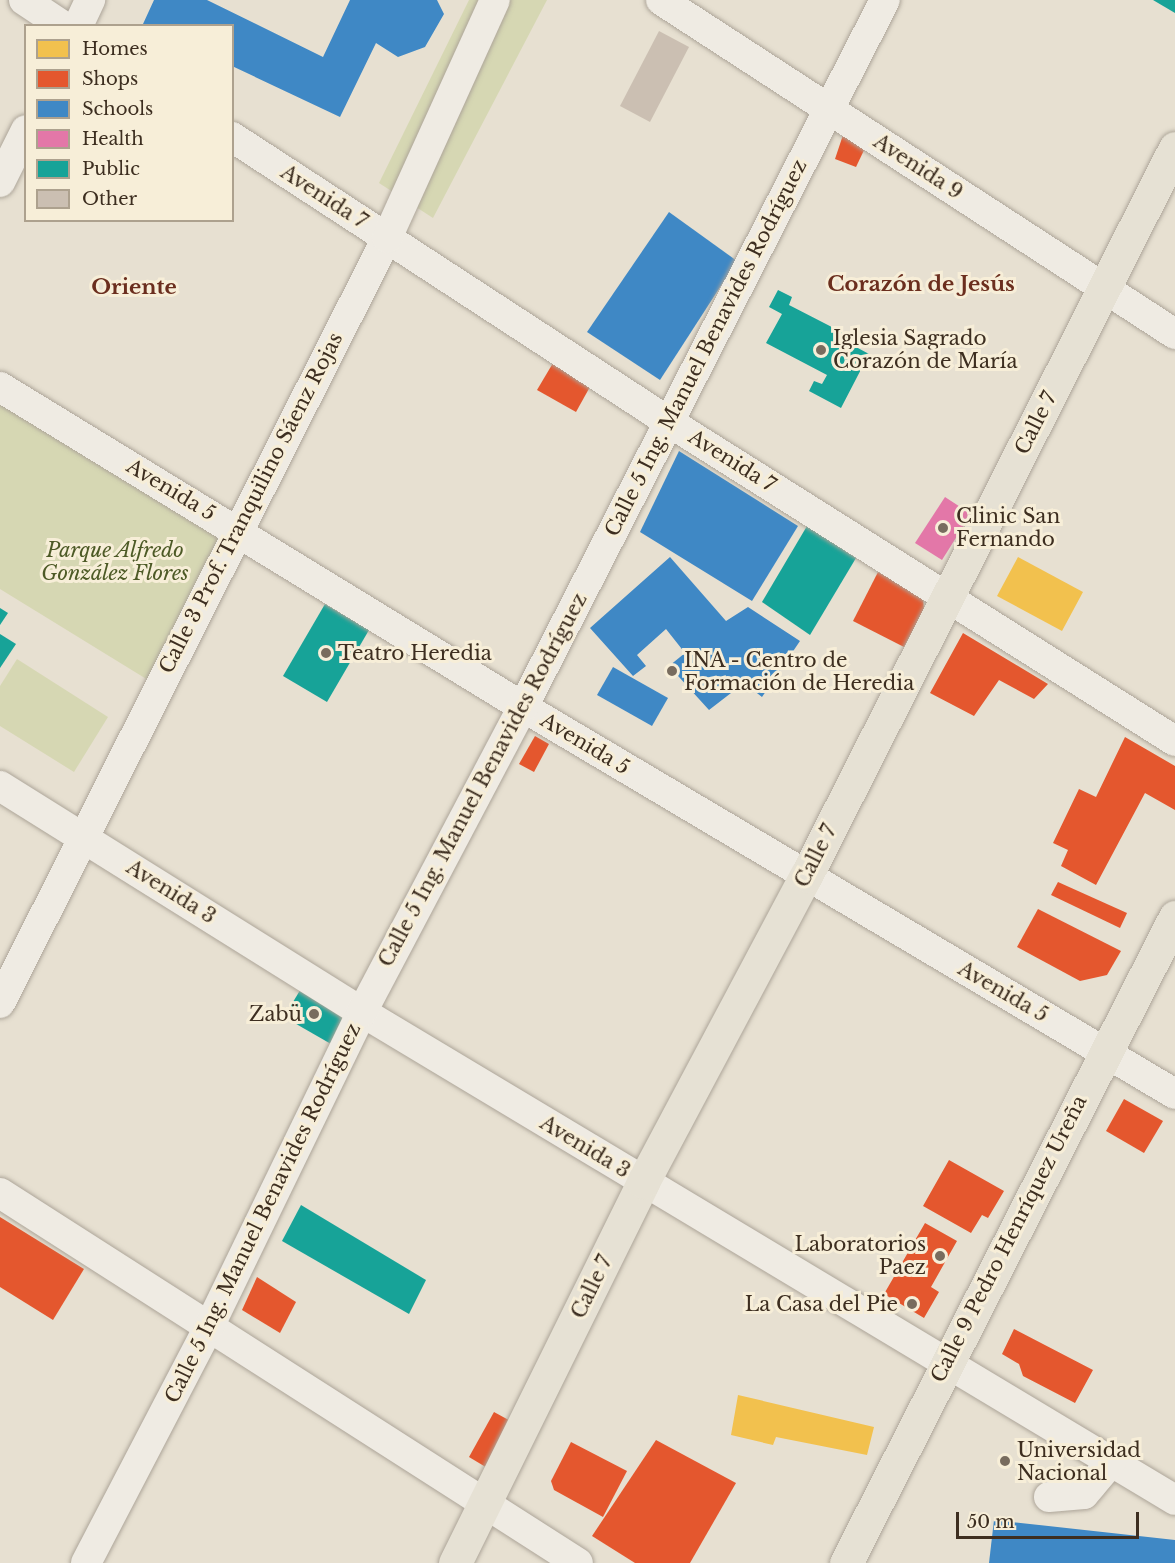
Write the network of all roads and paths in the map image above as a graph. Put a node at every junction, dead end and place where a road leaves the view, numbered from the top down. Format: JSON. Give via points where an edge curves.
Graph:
{"nodes":[{"id":1,"x":24,"y":0,"type":"edge"},
{"id":2,"x":90,"y":0,"type":"edge"},
{"id":3,"x":495,"y":0,"type":"edge"},
{"id":4,"x":661,"y":0,"type":"edge"},
{"id":5,"x":885,"y":0,"type":"edge"},
{"id":6,"x":60,"y":24,"type":"edge"},
{"id":7,"x":79,"y":24,"type":"edge"},
{"id":8,"x":828,"y":109,"type":"junction"},
{"id":9,"x":24,"y":134,"type":"edge"},
{"id":10,"x":234,"y":138,"type":"edge"},
{"id":11,"x":1175,"y":148,"type":"edge"},
{"id":12,"x":0,"y":182,"type":"edge"},
{"id":13,"x":387,"y":238,"type":"junction"},
{"id":14,"x":1104,"y":288,"type":"junction"},
{"id":15,"x":1175,"y":334,"type":"edge"},
{"id":16,"x":0,"y":387,"type":"edge"},
{"id":17,"x":669,"y":422,"type":"junction"},
{"id":18,"x":238,"y":531,"type":"junction"},
{"id":19,"x":948,"y":598,"type":"junction"},
{"id":20,"x":523,"y":707,"type":"junction"},
{"id":21,"x":1175,"y":741,"type":"edge"},
{"id":22,"x":0,"y":786,"type":"edge"},
{"id":23,"x":82,"y":836,"type":"junction"},
{"id":24,"x":806,"y":876,"type":"junction"},
{"id":25,"x":1175,"y":917,"type":"edge"},
{"id":26,"x":0,"y":1003,"type":"edge"},
{"id":27,"x":362,"y":1012,"type":"junction"},
{"id":28,"x":1106,"y":1052,"type":"junction"},
{"id":29,"x":1175,"y":1094,"type":"edge"},
{"id":30,"x":643,"y":1182,"type":"junction"},
{"id":31,"x":0,"y":1193,"type":"edge"},
{"id":32,"x":209,"y":1327,"type":"junction"},
{"id":33,"x":944,"y":1365,"type":"junction"},
{"id":34,"x":1111,"y":1462,"type":"junction"},
{"id":35,"x":1049,"y":1497,"type":"dead end"},
{"id":36,"x":1175,"y":1500,"type":"edge"},
{"id":37,"x":485,"y":1504,"type":"junction"},
{"id":38,"x":86,"y":1563,"type":"edge"},
{"id":39,"x":455,"y":1563,"type":"edge"},
{"id":40,"x":578,"y":1563,"type":"edge"},
{"id":41,"x":846,"y":1563,"type":"edge"}],
"edges":[{"from":1,"to":6,"type":"street"},
{"from":2,"to":7,"type":"street"},
{"from":3,"to":13,"type":"street","name":"Calle 3 Prof. Tranquilino Sáenz Rojas"},
{"from":4,"to":8,"type":"street","name":"Avenida 9"},
{"from":5,"to":8,"type":"street","name":"Calle 5 Ing. Manuel Benavides Rodríguez"},
{"from":8,"to":14,"type":"street","name":"Avenida 9"},
{"from":8,"to":17,"type":"street","name":"Calle 5 Ing. Manuel Benavides Rodríguez"},
{"from":9,"to":12,"type":"street"},
{"from":10,"to":13,"type":"street","name":"Avenida 7"},
{"from":11,"to":14,"type":"main road","name":"Calle 7"},
{"from":13,"to":17,"type":"street","name":"Avenida 7"},
{"from":13,"to":18,"type":"street","name":"Calle 3 Prof. Tranquilino Sáenz Rojas"},
{"from":14,"to":15,"type":"street","name":"Avenida 9"},
{"from":14,"to":19,"type":"main road","name":"Calle 7"},
{"from":16,"to":18,"type":"street","name":"Avenida 5"},
{"from":17,"to":19,"type":"street","name":"Avenida 7"},
{"from":17,"to":20,"type":"street","name":"Calle 5 Ing. Manuel Benavides Rodríguez"},
{"from":18,"to":20,"type":"street","name":"Avenida 5"},
{"from":18,"to":23,"type":"street","name":"Calle 3 Prof. Tranquilino Sáenz Rojas"},
{"from":19,"to":21,"type":"street","name":"Avenida 7"},
{"from":19,"to":24,"type":"main road","name":"Calle 7"},
{"from":20,"to":24,"type":"street","name":"Avenida 5"},
{"from":20,"to":27,"type":"street","name":"Calle 5 Ing. Manuel Benavides Rodríguez"},
{"from":22,"to":23,"type":"street","name":"Avenida 3"},
{"from":23,"to":26,"type":"street","name":"Calle 3 Prof. Tranquilino Sáenz Rojas"},
{"from":23,"to":27,"type":"street","name":"Avenida 3"},
{"from":24,"to":28,"type":"street","name":"Avenida 5"},
{"from":24,"to":30,"type":"main road","name":"Calle 7"},
{"from":25,"to":28,"type":"main road","name":"Calle 9 Pedro Henríquez Ureña"},
{"from":27,"to":30,"type":"street","name":"Avenida 3"},
{"from":27,"to":32,"type":"street","name":"Calle 5 Ing. Manuel Benavides Rodríguez"},
{"from":28,"to":29,"type":"street","name":"Avenida 5"},
{"from":28,"to":33,"type":"main road","name":"Calle 9 Pedro Henríquez Ureña"},
{"from":30,"to":33,"type":"street","name":"Avenida 3"},
{"from":30,"to":37,"type":"main road","name":"Calle 7"},
{"from":31,"to":32,"type":"street"},
{"from":32,"to":37,"type":"street"},
{"from":32,"to":38,"type":"street","name":"Calle 5 Ing. Manuel Benavides Rodríguez"},
{"from":33,"to":34,"type":"street","name":"Avenida 3"},
{"from":33,"to":41,"type":"main road","name":"Calle 9 Pedro Henríquez Ureña"},
{"from":34,"to":35,"type":"street","via":[[1084,1494]]},
{"from":34,"to":36,"type":"street","name":"Avenida 3"},
{"from":37,"to":39,"type":"main road","name":"Calle 7"},
{"from":37,"to":40,"type":"street"}]}
